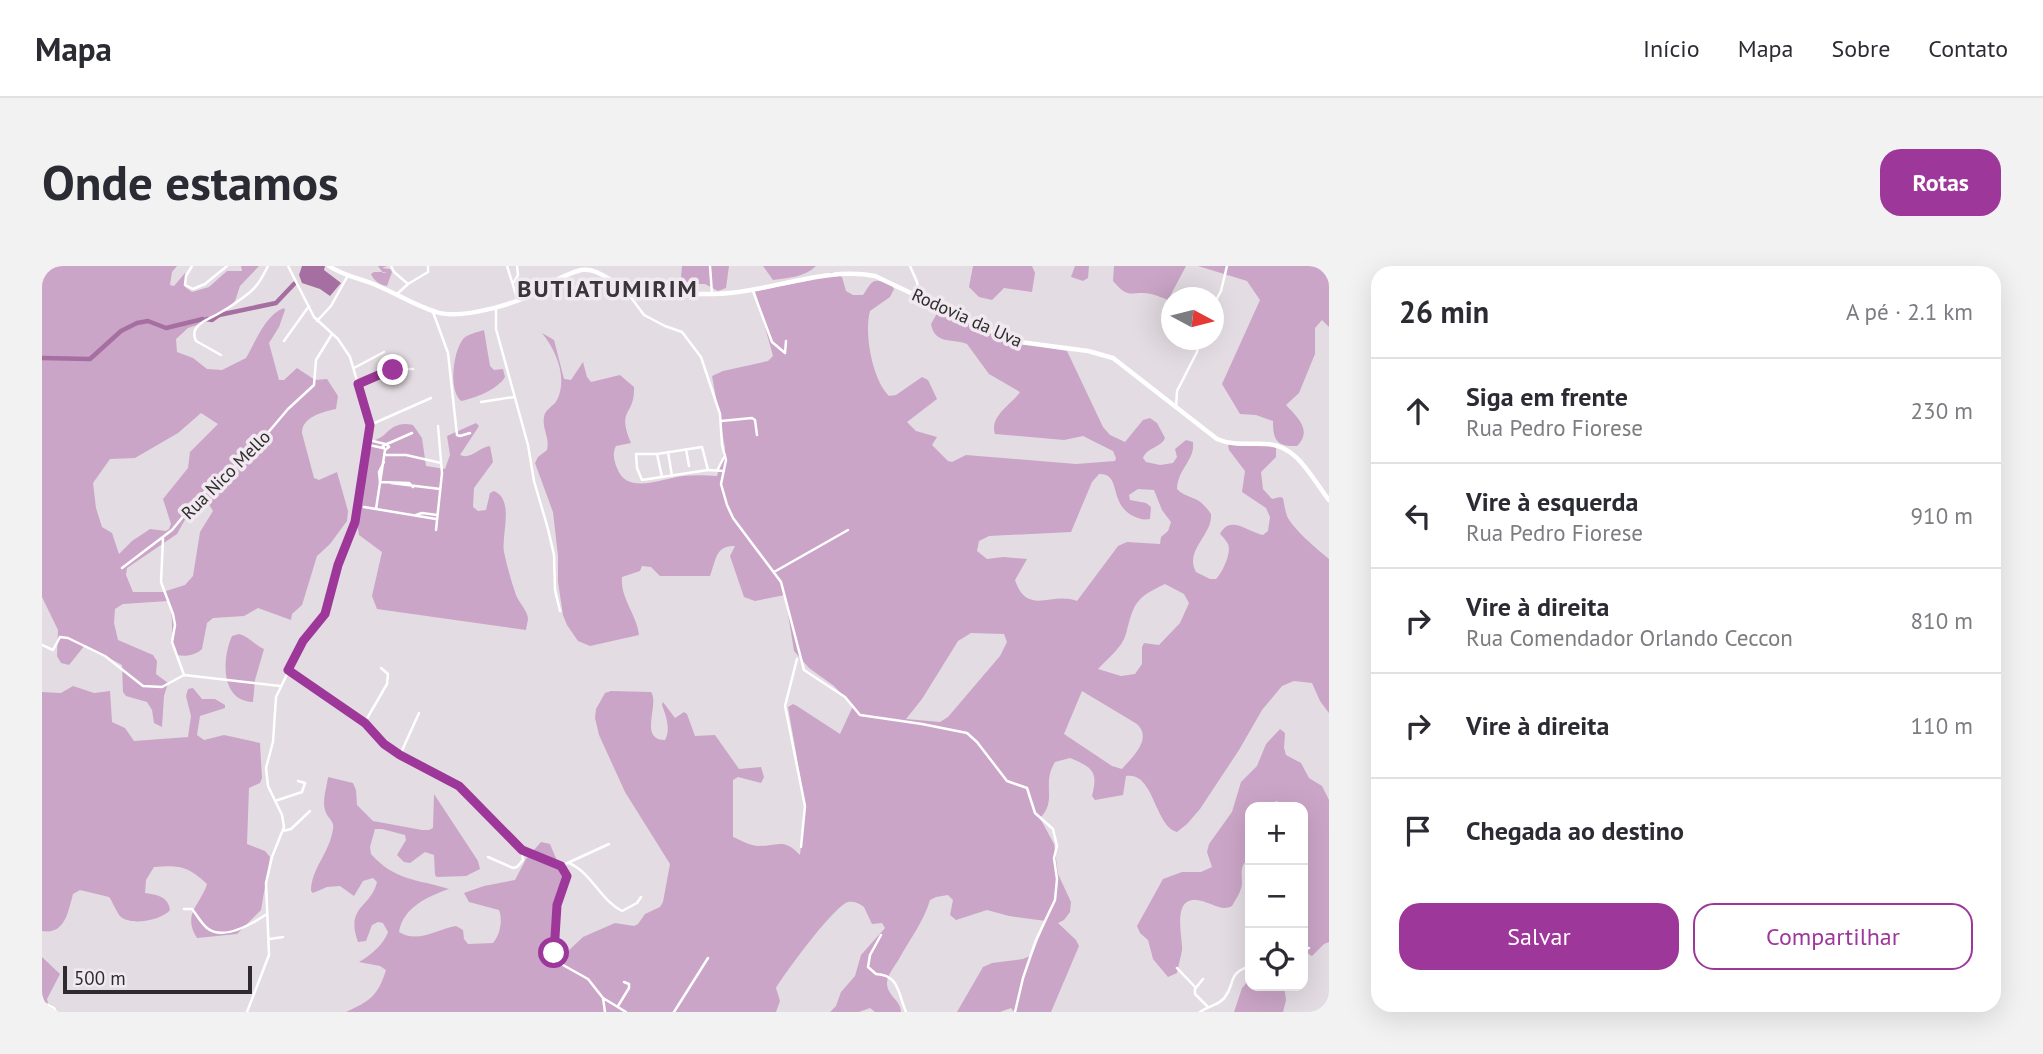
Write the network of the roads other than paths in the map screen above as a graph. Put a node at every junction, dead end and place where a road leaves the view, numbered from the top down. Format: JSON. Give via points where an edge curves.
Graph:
{"nodes":[{"id":1,"x":192,"y":266,"type":"edge"},
{"id":2,"x":227,"y":266,"type":"edge"},
{"id":3,"x":268,"y":266,"type":"edge"},
{"id":4,"x":288,"y":266,"type":"edge"},
{"id":5,"x":329,"y":266,"type":"edge"},
{"id":6,"x":391,"y":266,"type":"edge"},
{"id":7,"x":428,"y":266,"type":"edge"},
{"id":8,"x":507,"y":266,"type":"edge"},
{"id":9,"x":517,"y":266,"type":"edge"},
{"id":10,"x":710,"y":266,"type":"edge"},
{"id":11,"x":910,"y":266,"type":"edge"},
{"id":12,"x":1227,"y":266,"type":"edge"},
{"id":13,"x":578,"y":269,"type":"edge"},
{"id":14,"x":347,"y":277,"type":"junction"},
{"id":15,"x":408,"y":284,"type":"junction"},
{"id":16,"x":513,"y":284,"type":"junction"},
{"id":17,"x":1222,"y":287,"type":"edge"},
{"id":18,"x":624,"y":288,"type":"junction"},
{"id":19,"x":752,"y":288,"type":"junction"},
{"id":20,"x":712,"y":294,"type":"junction"},
{"id":21,"x":396,"y":295,"type":"junction"},
{"id":22,"x":920,"y":298,"type":"junction"},
{"id":23,"x":518,"y":301,"type":"junction"},
{"id":24,"x":309,"y":306,"type":"junction"},
{"id":25,"x":496,"y":306,"type":"junction"},
{"id":26,"x":433,"y":312,"type":"junction"},
{"id":27,"x":317,"y":321,"type":"junction"},
{"id":28,"x":332,"y":334,"type":"junction"},
{"id":29,"x":284,"y":341,"type":"dead end"},
{"id":30,"x":786,"y":341,"type":"dead end"},
{"id":31,"x":1197,"y":350,"type":"edge"},
{"id":32,"x":384,"y":352,"type":"dead end"},
{"id":33,"x":221,"y":355,"type":"dead end"},
{"id":34,"x":354,"y":368,"type":"junction"},
{"id":35,"x":413,"y":369,"type":"dead end"},
{"id":36,"x":358,"y":384,"type":"junction"},
{"id":37,"x":514,"y":397,"type":"junction"},
{"id":38,"x":431,"y":398,"type":"dead end"},
{"id":39,"x":481,"y":402,"type":"dead end"},
{"id":40,"x":1176,"y":408,"type":"junction"},
{"id":41,"x":721,"y":421,"type":"junction"},
{"id":42,"x":370,"y":425,"type":"junction"},
{"id":43,"x":438,"y":426,"type":"dead end"},
{"id":44,"x":411,"y":433,"type":"dead end"},
{"id":45,"x":470,"y":433,"type":"dead end"},
{"id":46,"x":757,"y":435,"type":"dead end"},
{"id":47,"x":369,"y":440,"type":"junction"},
{"id":48,"x":375,"y":441,"type":"junction"},
{"id":49,"x":386,"y":444,"type":"junction"},
{"id":50,"x":368,"y":445,"type":"junction"},
{"id":51,"x":375,"y":446,"type":"junction"},
{"id":52,"x":384,"y":449,"type":"junction"},
{"id":53,"x":686,"y":449,"type":"junction"},
{"id":54,"x":668,"y":452,"type":"junction"},
{"id":55,"x":657,"y":454,"type":"junction"},
{"id":56,"x":386,"y":455,"type":"junction"},
{"id":57,"x":725,"y":455,"type":"junction"},
{"id":58,"x":441,"y":463,"type":"junction"},
{"id":59,"x":689,"y":466,"type":"dead end"},
{"id":60,"x":718,"y":469,"type":"junction"},
{"id":61,"x":708,"y":470,"type":"junction"},
{"id":62,"x":724,"y":471,"type":"junction"},
{"id":63,"x":672,"y":476,"type":"junction"},
{"id":64,"x":662,"y":477,"type":"junction"},
{"id":65,"x":380,"y":482,"type":"junction"},
{"id":66,"x":440,"y":489,"type":"junction"},
{"id":67,"x":1329,"y":500,"type":"edge"},
{"id":68,"x":364,"y":507,"type":"dead end"},
{"id":69,"x":376,"y":509,"type":"junction"},
{"id":70,"x":437,"y":517,"type":"junction"},
{"id":71,"x":436,"y":530,"type":"dead end"},
{"id":72,"x":848,"y":530,"type":"dead end"},
{"id":73,"x":162,"y":538,"type":"junction"},
{"id":74,"x":122,"y":568,"type":"dead end"},
{"id":75,"x":774,"y":572,"type":"junction"},
{"id":76,"x":560,"y":611,"type":"dead end"},
{"id":77,"x":42,"y":645,"type":"edge"},
{"id":78,"x":798,"y":656,"type":"junction"},
{"id":79,"x":381,"y":668,"type":"dead end"},
{"id":80,"x":288,"y":670,"type":"junction"},
{"id":81,"x":184,"y":675,"type":"junction"},
{"id":82,"x":280,"y":686,"type":"junction"},
{"id":83,"x":419,"y":713,"type":"dead end"},
{"id":84,"x":365,"y":723,"type":"junction"},
{"id":85,"x":400,"y":755,"type":"junction"},
{"id":86,"x":298,"y":781,"type":"dead end"},
{"id":87,"x":275,"y":801,"type":"junction"},
{"id":88,"x":310,"y":811,"type":"dead end"},
{"id":89,"x":283,"y":831,"type":"junction"},
{"id":90,"x":609,"y":844,"type":"dead end"},
{"id":91,"x":801,"y":847,"type":"dead end"},
{"id":92,"x":522,"y":850,"type":"junction"},
{"id":93,"x":488,"y":857,"type":"dead end"},
{"id":94,"x":569,"y":863,"type":"junction"},
{"id":95,"x":561,"y":866,"type":"junction"},
{"id":96,"x":641,"y":897,"type":"dead end"},
{"id":97,"x":184,"y":909,"type":"dead end"},
{"id":98,"x":267,"y":914,"type":"junction"},
{"id":99,"x":881,"y":934,"type":"dead end"},
{"id":100,"x":282,"y":937,"type":"dead end"},
{"id":101,"x":270,"y":939,"type":"junction"},
{"id":102,"x":708,"y":958,"type":"dead end"},
{"id":103,"x":1178,"y":968,"type":"dead end"},
{"id":104,"x":1245,"y":968,"type":"edge"},
{"id":105,"x":1203,"y":979,"type":"dead end"},
{"id":106,"x":624,"y":982,"type":"dead end"},
{"id":107,"x":1196,"y":988,"type":"junction"},
{"id":108,"x":603,"y":998,"type":"junction"},
{"id":109,"x":42,"y":1002,"type":"edge"},
{"id":110,"x":618,"y":1006,"type":"junction"},
{"id":111,"x":1207,"y":1006,"type":"junction"},
{"id":112,"x":56,"y":1012,"type":"edge"},
{"id":113,"x":247,"y":1012,"type":"edge"},
{"id":114,"x":605,"y":1012,"type":"edge"},
{"id":115,"x":626,"y":1012,"type":"edge"},
{"id":116,"x":674,"y":1012,"type":"edge"},
{"id":117,"x":906,"y":1012,"type":"edge"},
{"id":118,"x":1015,"y":1012,"type":"edge"},
{"id":119,"x":1200,"y":1012,"type":"edge"}],
"edges":[{"from":1,"to":2,"type":"street","via":[[185,285],[193,289]]},
{"from":3,"to":33,"type":"street","via":[[255,287],[195,330],[196,341]]},
{"from":4,"to":24,"type":"street"},
{"from":5,"to":14,"type":"street","name":"Rodovia da Uva"},
{"from":6,"to":15,"type":"street"},
{"from":7,"to":15,"type":"street","via":[[428,272]]},
{"from":8,"to":16,"type":"street"},
{"from":9,"to":16,"type":"street"},
{"from":10,"to":20,"type":"street"},
{"from":11,"to":22,"type":"street"},
{"from":12,"to":17,"type":"street"},
{"from":13,"to":18,"type":"street","name":"Rodovia da Uva"},
{"from":13,"to":23,"type":"street","name":"Rodovia da Uva"},
{"from":14,"to":21,"type":"street","name":"Rodovia da Uva"},
{"from":14,"to":27,"type":"street"},
{"from":15,"to":21,"type":"street"},
{"from":16,"to":23,"type":"street"},
{"from":18,"to":20,"type":"street","name":"Rodovia da Uva"},
{"from":18,"to":41,"type":"street","via":[[647,318],[682,331],[692,344],[703,361]]},
{"from":19,"to":20,"type":"street","name":"Rodovia da Uva"},
{"from":19,"to":22,"type":"street","name":"Rodovia da Uva","via":[[848,268]]},
{"from":19,"to":30,"type":"street","via":[[772,342],[785,353]]},
{"from":21,"to":26,"type":"street","name":"Rodovia da Uva"},
{"from":22,"to":40,"type":"street","name":"Rodovia da Uva","via":[[1012,341],[1093,351],[1113,358]]},
{"from":23,"to":25,"type":"street","name":"Rodovia da Uva"},
{"from":24,"to":27,"type":"street"},
{"from":24,"to":29,"type":"street"},
{"from":25,"to":26,"type":"street","name":"Rodovia da Uva","via":[[456,314]]},
{"from":25,"to":37,"type":"street","via":[[496,329]]},
{"from":26,"to":45,"type":"street","via":[[449,353],[457,435]]},
{"from":27,"to":28,"type":"street"},
{"from":28,"to":34,"type":"street","via":[[344,346]]},
{"from":28,"to":73,"type":"street","name":"Rua Nico Mello","via":[[316,360],[314,385]]},
{"from":31,"to":40,"type":"street","via":[[1177,391]]},
{"from":32,"to":34,"type":"street"},
{"from":34,"to":36,"type":"street"},
{"from":35,"to":36,"type":"street","via":[[394,369],[392,374]]},
{"from":36,"to":42,"type":"street"},
{"from":37,"to":39,"type":"street"},
{"from":37,"to":76,"type":"street","via":[[554,555]]},
{"from":38,"to":42,"type":"street"},
{"from":40,"to":67,"type":"street","name":"Rodovia da Uva","via":[[1223,442],[1271,444],[1288,451],[1306,467]]},
{"from":41,"to":46,"type":"street","via":[[752,418]]},
{"from":41,"to":57,"type":"street"},
{"from":42,"to":47,"type":"street"},
{"from":43,"to":58,"type":"street"},
{"from":44,"to":49,"type":"street"},
{"from":47,"to":48,"type":"street"},
{"from":47,"to":50,"type":"street"},
{"from":48,"to":49,"type":"street"},
{"from":48,"to":51,"type":"street"},
{"from":49,"to":52,"type":"street","via":[[389,447]]},
{"from":50,"to":51,"type":"street"},
{"from":50,"to":80,"type":"street","via":[[355,522],[325,614]]},
{"from":51,"to":52,"type":"street"},
{"from":52,"to":56,"type":"street"},
{"from":53,"to":54,"type":"street"},
{"from":53,"to":59,"type":"street"},
{"from":53,"to":61,"type":"street","via":[[703,448]]},
{"from":54,"to":55,"type":"street"},
{"from":54,"to":63,"type":"street"},
{"from":55,"to":64,"type":"street"},
{"from":55,"to":64,"type":"street","via":[[637,453],[636,464],[640,479]]},
{"from":56,"to":58,"type":"street"},
{"from":56,"to":65,"type":"street"},
{"from":57,"to":60,"type":"street"},
{"from":57,"to":62,"type":"street"},
{"from":58,"to":66,"type":"street"},
{"from":60,"to":61,"type":"street"},
{"from":60,"to":62,"type":"street"},
{"from":61,"to":63,"type":"street"},
{"from":62,"to":75,"type":"street","via":[[722,489],[733,518]]},
{"from":63,"to":64,"type":"street"},
{"from":65,"to":66,"type":"street"},
{"from":65,"to":69,"type":"street"},
{"from":66,"to":70,"type":"street"},
{"from":68,"to":69,"type":"street"},
{"from":69,"to":70,"type":"street"},
{"from":70,"to":71,"type":"street"},
{"from":72,"to":75,"type":"street"},
{"from":73,"to":74,"type":"street","name":"Rua Nico Mello"},
{"from":73,"to":81,"type":"street","via":[[161,582],[173,614],[172,642]]},
{"from":75,"to":78,"type":"street","via":[[784,589]]},
{"from":77,"to":81,"type":"street","via":[[53,650],[60,637],[68,638],[105,656],[143,687],[162,687]]},
{"from":78,"to":91,"type":"street","via":[[786,706],[805,806]]},
{"from":78,"to":118,"type":"street","via":[[804,670],[845,697],[855,713],[972,736],[1007,781],[1027,788],[1035,813],[1053,828],[1055,900],[1036,940]]},
{"from":79,"to":84,"type":"street","via":[[388,674],[387,684]]},
{"from":80,"to":82,"type":"street"},
{"from":80,"to":84,"type":"street"},
{"from":81,"to":82,"type":"street"},
{"from":82,"to":87,"type":"street","via":[[274,742],[266,768]]},
{"from":83,"to":85,"type":"street"},
{"from":84,"to":85,"type":"street"},
{"from":85,"to":92,"type":"street","via":[[459,786]]},
{"from":86,"to":87,"type":"street","via":[[305,783],[302,792]]},
{"from":87,"to":89,"type":"street"},
{"from":88,"to":89,"type":"street"},
{"from":89,"to":98,"type":"street","via":[[269,868]]},
{"from":90,"to":94,"type":"street"},
{"from":92,"to":93,"type":"street","via":[[523,860],[513,868]]},
{"from":92,"to":95,"type":"street"},
{"from":94,"to":95,"type":"street"},
{"from":94,"to":96,"type":"street","via":[[581,869],[622,911]]},
{"from":95,"to":108,"type":"street","via":[[567,876],[557,905],[554,953]]},
{"from":97,"to":98,"type":"street","via":[[192,909],[206,927],[219,932]]},
{"from":98,"to":101,"type":"street"},
{"from":99,"to":117,"type":"street","via":[[868,967],[893,979]]},
{"from":100,"to":101,"type":"street"},
{"from":101,"to":113,"type":"street","via":[[267,962]]},
{"from":102,"to":116,"type":"street"},
{"from":103,"to":107,"type":"street"},
{"from":104,"to":111,"type":"street","via":[[1232,979],[1224,999]]},
{"from":105,"to":107,"type":"street"},
{"from":106,"to":110,"type":"street","via":[[629,988]]},
{"from":107,"to":111,"type":"street","via":[[1195,994]]},
{"from":108,"to":110,"type":"street"},
{"from":108,"to":114,"type":"street"},
{"from":109,"to":112,"type":"street"},
{"from":110,"to":115,"type":"street"},
{"from":111,"to":119,"type":"street"}]}
